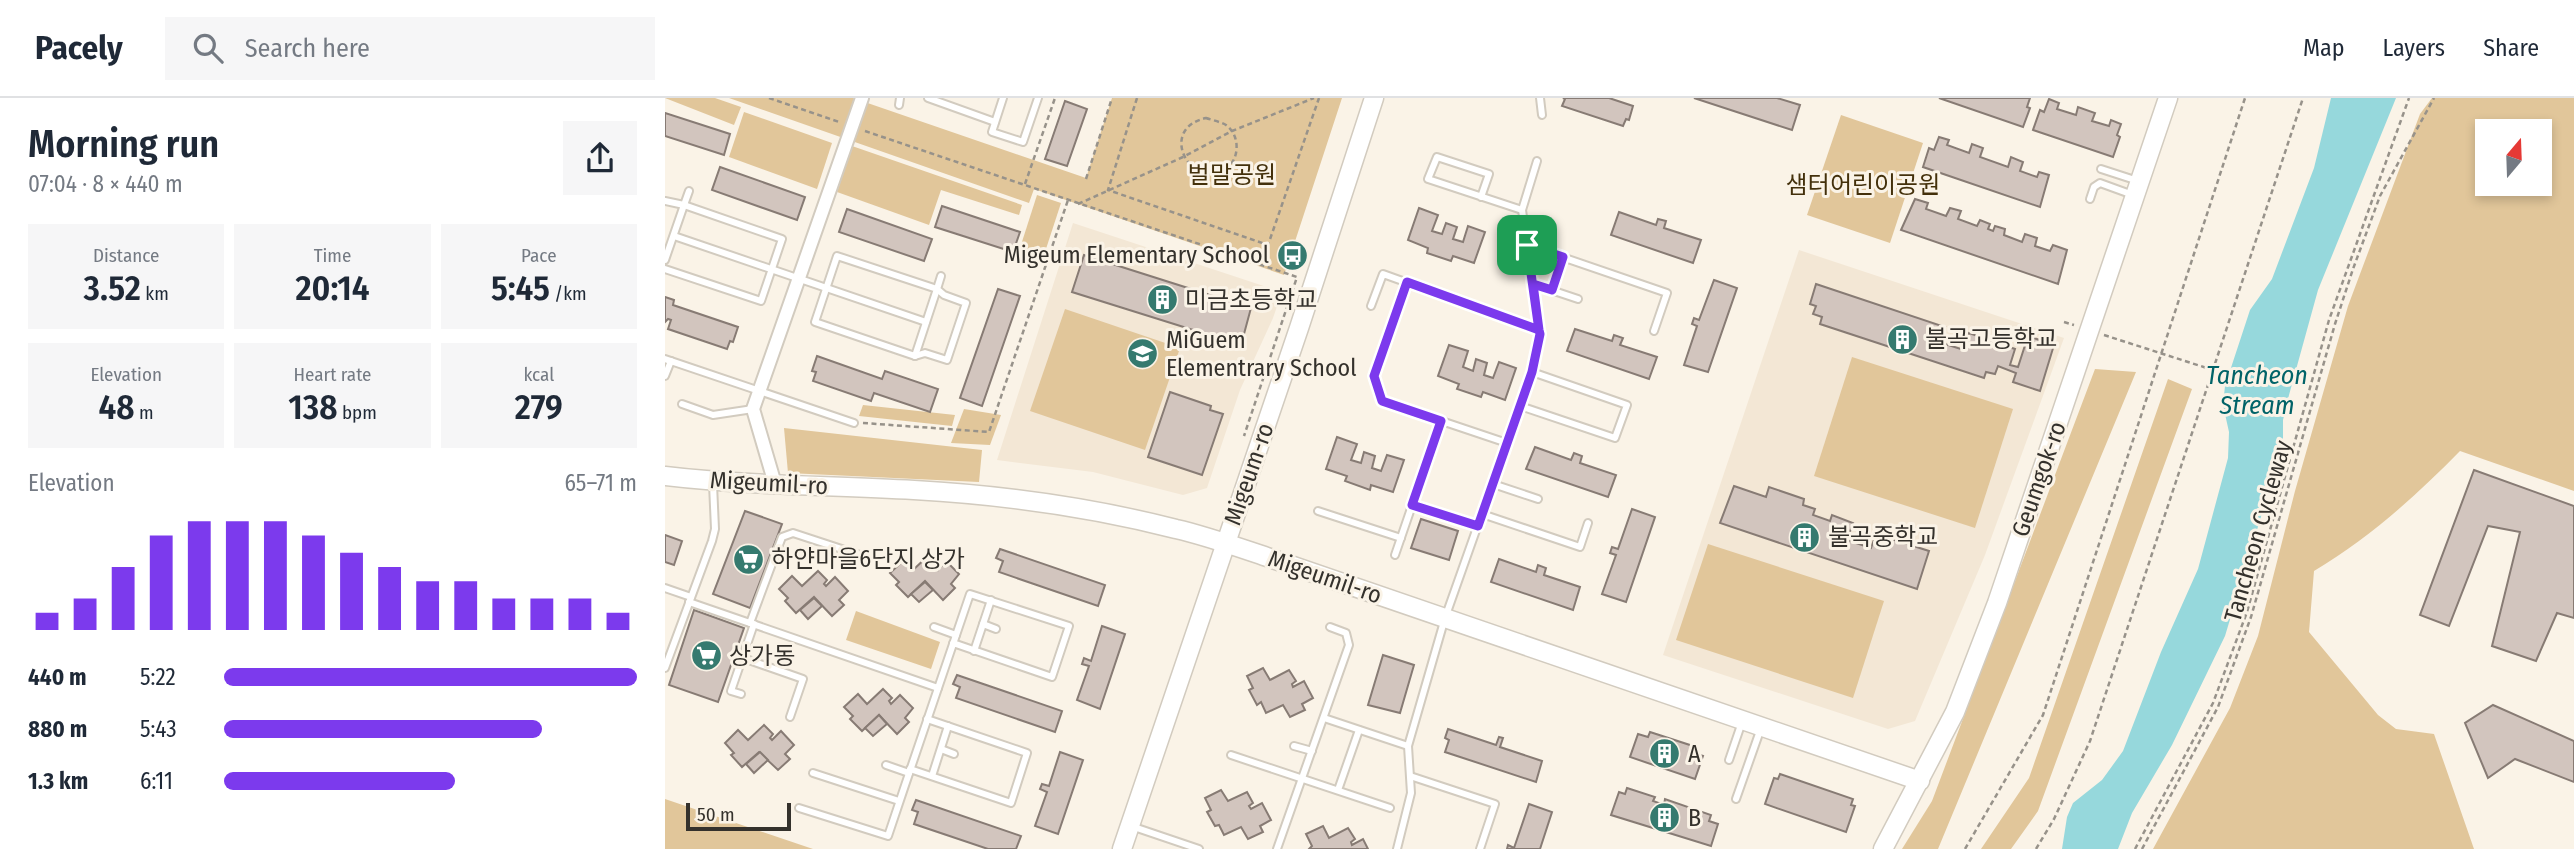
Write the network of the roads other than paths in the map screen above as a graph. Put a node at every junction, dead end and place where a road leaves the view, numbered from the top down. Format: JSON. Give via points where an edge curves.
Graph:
{"nodes":[{"id":1,"x":862,"y":98,"type":"edge"},
{"id":2,"x":928,"y":98,"type":"edge"},
{"id":3,"x":1003,"y":98,"type":"edge"},
{"id":4,"x":1038,"y":98,"type":"edge"},
{"id":5,"x":1374,"y":98,"type":"edge"},
{"id":6,"x":1541,"y":98,"type":"edge"},
{"id":7,"x":2168,"y":98,"type":"edge"},
{"id":8,"x":1542,"y":115,"type":"dead end"},
{"id":9,"x":995,"y":122,"type":"junction"},
{"id":10,"x":1537,"y":161,"type":"dead end"},
{"id":11,"x":2101,"y":169,"type":"dead end"},
{"id":12,"x":2137,"y":189,"type":"junction"},
{"id":13,"x":689,"y":191,"type":"dead end"},
{"id":14,"x":1481,"y":197,"type":"junction"},
{"id":15,"x":2090,"y":199,"type":"dead end"},
{"id":16,"x":665,"y":201,"type":"edge"},
{"id":17,"x":684,"y":205,"type":"junction"},
{"id":18,"x":1522,"y":211,"type":"junction"},
{"id":19,"x":674,"y":236,"type":"junction"},
{"id":20,"x":1527,"y":245,"type":"junction"},
{"id":21,"x":1563,"y":257,"type":"junction"},
{"id":22,"x":665,"y":260,"type":"edge"},
{"id":23,"x":665,"y":269,"type":"edge"},
{"id":24,"x":772,"y":270,"type":"junction"},
{"id":25,"x":941,"y":276,"type":"dead end"},
{"id":26,"x":799,"y":279,"type":"junction"},
{"id":27,"x":1407,"y":282,"type":"junction"},
{"id":28,"x":1533,"y":284,"type":"junction"},
{"id":29,"x":826,"y":288,"type":"junction"},
{"id":30,"x":937,"y":289,"type":"junction"},
{"id":31,"x":1552,"y":290,"type":"junction"},
{"id":32,"x":1578,"y":299,"type":"dead end"},
{"id":33,"x":1371,"y":306,"type":"dead end"},
{"id":34,"x":926,"y":322,"type":"junction"},
{"id":35,"x":1539,"y":330,"type":"junction"},
{"id":36,"x":1654,"y":331,"type":"dead end"},
{"id":37,"x":915,"y":356,"type":"junction"},
{"id":38,"x":668,"y":360,"type":"edge"},
{"id":39,"x":1532,"y":372,"type":"junction"},
{"id":40,"x":665,"y":376,"type":"edge"},
{"id":41,"x":760,"y":391,"type":"junction"},
{"id":42,"x":682,"y":404,"type":"dead end"},
{"id":43,"x":1520,"y":406,"type":"junction"},
{"id":44,"x":753,"y":409,"type":"junction"},
{"id":45,"x":1441,"y":421,"type":"junction"},
{"id":46,"x":854,"y":423,"type":"road end"},
{"id":47,"x":1507,"y":443,"type":"junction"},
{"id":48,"x":665,"y":476,"type":"edge"},
{"id":49,"x":713,"y":482,"type":"junction"},
{"id":50,"x":775,"y":484,"type":"junction"},
{"id":51,"x":1493,"y":484,"type":"junction"},
{"id":52,"x":1538,"y":499,"type":"dead end"},
{"id":53,"x":1412,"y":505,"type":"junction"},
{"id":54,"x":1318,"y":510,"type":"dead end"},
{"id":55,"x":1482,"y":514,"type":"junction"},
{"id":56,"x":1588,"y":523,"type":"dead end"},
{"id":57,"x":1478,"y":526,"type":"junction"},
{"id":58,"x":1401,"y":538,"type":"junction"},
{"id":59,"x":1225,"y":543,"type":"junction"},
{"id":60,"x":860,"y":555,"type":"dead end"},
{"id":61,"x":1395,"y":555,"type":"dead end"},
{"id":62,"x":665,"y":588,"type":"edge"},
{"id":63,"x":690,"y":600,"type":"junction"},
{"id":64,"x":991,"y":600,"type":"junction"},
{"id":65,"x":1445,"y":618,"type":"junction"},
{"id":66,"x":752,"y":624,"type":"junction"},
{"id":67,"x":983,"y":624,"type":"junction"},
{"id":68,"x":934,"y":627,"type":"dead end"},
{"id":69,"x":1330,"y":627,"type":"dead end"},
{"id":70,"x":996,"y":629,"type":"dead end"},
{"id":71,"x":956,"y":635,"type":"junction"},
{"id":72,"x":953,"y":643,"type":"junction"},
{"id":73,"x":975,"y":651,"type":"junction"},
{"id":74,"x":743,"y":658,"type":"junction"},
{"id":75,"x":665,"y":668,"type":"edge"},
{"id":76,"x":938,"y":688,"type":"junction"},
{"id":77,"x":741,"y":694,"type":"dead end"},
{"id":78,"x":790,"y":717,"type":"dead end"},
{"id":79,"x":1324,"y":718,"type":"junction"},
{"id":80,"x":927,"y":719,"type":"junction"},
{"id":81,"x":1743,"y":720,"type":"junction"},
{"id":82,"x":948,"y":726,"type":"junction"},
{"id":83,"x":1762,"y":727,"type":"junction"},
{"id":84,"x":1359,"y":730,"type":"junction"},
{"id":85,"x":1294,"y":746,"type":"dead end"},
{"id":86,"x":1408,"y":746,"type":"junction"},
{"id":87,"x":941,"y":749,"type":"junction"},
{"id":88,"x":1312,"y":751,"type":"junction"},
{"id":89,"x":954,"y":754,"type":"dead end"},
{"id":90,"x":1231,"y":755,"type":"dead end"},
{"id":91,"x":1729,"y":760,"type":"dead end"},
{"id":92,"x":886,"y":765,"type":"dead end"},
{"id":93,"x":910,"y":771,"type":"junction"},
{"id":94,"x":813,"y":773,"type":"dead end"},
{"id":95,"x":932,"y":776,"type":"junction"},
{"id":96,"x":1411,"y":776,"type":"junction"},
{"id":97,"x":1302,"y":778,"type":"junction"},
{"id":98,"x":1920,"y":781,"type":"junction"},
{"id":99,"x":1338,"y":790,"type":"junction"},
{"id":100,"x":1736,"y":799,"type":"dead end"},
{"id":101,"x":899,"y":801,"type":"junction"},
{"id":102,"x":799,"y":808,"type":"dead end"},
{"id":103,"x":1390,"y":808,"type":"dead end"},
{"id":104,"x":1130,"y":825,"type":"junction"},
{"id":105,"x":1122,"y":849,"type":"edge"},
{"id":106,"x":1199,"y":849,"type":"edge"},
{"id":107,"x":1277,"y":849,"type":"edge"},
{"id":108,"x":1397,"y":849,"type":"edge"},
{"id":109,"x":1480,"y":849,"type":"edge"},
{"id":110,"x":1883,"y":849,"type":"edge"}],
"edges":[{"from":1,"to":26,"type":"street"},
{"from":2,"to":9,"type":"lane"},
{"from":3,"to":9,"type":"lane"},
{"from":4,"to":9,"type":"lane","via":[[1023,142],[992,132]]},
{"from":5,"to":59,"type":"main road","name":"Migeum-ro"},
{"from":6,"to":8,"type":"lane"},
{"from":7,"to":12,"type":"main road","name":"Geumgok-ro"},
{"from":10,"to":18,"type":"lane"},
{"from":11,"to":12,"type":"lane"},
{"from":12,"to":15,"type":"lane","via":[[2100,183]]},
{"from":12,"to":98,"type":"main road","name":"Geumgok-ro","via":[[1997,603],[1955,712]]},
{"from":13,"to":17,"type":"lane"},
{"from":14,"to":14,"type":"lane","via":[[1428,179],[1437,157],[1489,174]]},
{"from":14,"to":18,"type":"lane"},
{"from":16,"to":17,"type":"lane"},
{"from":17,"to":19,"type":"lane"},
{"from":17,"to":24,"type":"lane","via":[[782,239]]},
{"from":18,"to":20,"type":"lane"},
{"from":19,"to":22,"type":"lane"},
{"from":19,"to":24,"type":"lane"},
{"from":20,"to":21,"type":"lane"},
{"from":20,"to":28,"type":"lane"},
{"from":21,"to":31,"type":"lane"},
{"from":21,"to":36,"type":"lane","via":[[1667,293]]},
{"from":23,"to":24,"type":"lane","via":[[761,301]]},
{"from":24,"to":26,"type":"lane"},
{"from":25,"to":30,"type":"lane"},
{"from":26,"to":29,"type":"lane"},
{"from":26,"to":41,"type":"street"},
{"from":27,"to":33,"type":"lane","via":[[1383,274]]},
{"from":27,"to":35,"type":"lane"},
{"from":27,"to":45,"type":"lane","via":[[1374,376],[1382,401]]},
{"from":28,"to":31,"type":"lane"},
{"from":28,"to":35,"type":"lane"},
{"from":29,"to":30,"type":"lane","via":[[837,256]]},
{"from":29,"to":34,"type":"lane"},
{"from":29,"to":37,"type":"lane","via":[[815,322]]},
{"from":30,"to":34,"type":"lane"},
{"from":30,"to":37,"type":"lane","via":[[966,303],[951,349],[947,360],[925,353]]},
{"from":31,"to":32,"type":"lane"},
{"from":34,"to":37,"type":"lane"},
{"from":35,"to":39,"type":"lane"},
{"from":38,"to":40,"type":"lane"},
{"from":38,"to":41,"type":"lane"},
{"from":39,"to":43,"type":"lane"},
{"from":39,"to":43,"type":"lane","via":[[1627,405],[1615,439]]},
{"from":41,"to":44,"type":"street"},
{"from":41,"to":46,"type":"lane"},
{"from":42,"to":44,"type":"lane","via":[[713,415]]},
{"from":43,"to":47,"type":"lane"},
{"from":44,"to":50,"type":"street"},
{"from":45,"to":47,"type":"lane"},
{"from":45,"to":53,"type":"lane"},
{"from":47,"to":51,"type":"lane"},
{"from":48,"to":49,"type":"main road","name":"Migeumil-ro"},
{"from":49,"to":50,"type":"main road","name":"Migeumil-ro"},
{"from":49,"to":63,"type":"lane","via":[[715,529]]},
{"from":50,"to":59,"type":"main road","name":"Migeumil-ro","via":[[997,497],[1143,521]]},
{"from":51,"to":52,"type":"lane"},
{"from":51,"to":55,"type":"lane"},
{"from":53,"to":57,"type":"lane"},
{"from":53,"to":58,"type":"lane"},
{"from":54,"to":58,"type":"lane"},
{"from":55,"to":56,"type":"lane","via":[[1580,547]]},
{"from":55,"to":57,"type":"lane"},
{"from":57,"to":65,"type":"lane"},
{"from":58,"to":61,"type":"lane"},
{"from":59,"to":65,"type":"main road","name":"Migeumil-ro"},
{"from":59,"to":104,"type":"main road","name":"Migeum-ro"},
{"from":60,"to":66,"type":"lane","via":[[793,533],[782,537]]},
{"from":62,"to":63,"type":"lane"},
{"from":63,"to":66,"type":"lane"},
{"from":63,"to":75,"type":"lane"},
{"from":64,"to":67,"type":"lane"},
{"from":64,"to":71,"type":"lane","via":[[970,594]]},
{"from":64,"to":73,"type":"lane","via":[[1069,626],[1052,677]]},
{"from":65,"to":81,"type":"main road","name":"Migeumil-ro"},
{"from":65,"to":86,"type":"lane"},
{"from":66,"to":74,"type":"lane"},
{"from":66,"to":76,"type":"lane"},
{"from":67,"to":70,"type":"lane"},
{"from":67,"to":73,"type":"lane"},
{"from":68,"to":71,"type":"lane"},
{"from":69,"to":79,"type":"lane","via":[[1346,633],[1349,645]]},
{"from":71,"to":72,"type":"lane"},
{"from":72,"to":73,"type":"lane"},
{"from":72,"to":76,"type":"lane"},
{"from":74,"to":77,"type":"lane","via":[[731,691]]},
{"from":74,"to":78,"type":"lane","via":[[803,679]]},
{"from":76,"to":80,"type":"lane"},
{"from":79,"to":84,"type":"lane"},
{"from":79,"to":88,"type":"lane"},
{"from":80,"to":82,"type":"lane"},
{"from":80,"to":93,"type":"lane"},
{"from":81,"to":83,"type":"main road","name":"Migeumil-ro"},
{"from":81,"to":91,"type":"lane"},
{"from":82,"to":87,"type":"lane"},
{"from":82,"to":95,"type":"lane","via":[[1027,753],[1011,803]]},
{"from":83,"to":98,"type":"main road","name":"Migeumil-ro"},
{"from":83,"to":100,"type":"lane"},
{"from":84,"to":86,"type":"lane"},
{"from":84,"to":99,"type":"lane"},
{"from":85,"to":88,"type":"lane"},
{"from":86,"to":96,"type":"lane"},
{"from":87,"to":89,"type":"lane"},
{"from":87,"to":95,"type":"lane"},
{"from":88,"to":97,"type":"lane"},
{"from":90,"to":97,"type":"lane"},
{"from":92,"to":93,"type":"lane"},
{"from":93,"to":95,"type":"lane"},
{"from":93,"to":101,"type":"lane"},
{"from":94,"to":101,"type":"lane"},
{"from":96,"to":108,"type":"lane"},
{"from":96,"to":109,"type":"lane","via":[[1495,804]]},
{"from":97,"to":99,"type":"lane"},
{"from":97,"to":107,"type":"lane"},
{"from":98,"to":110,"type":"main road","name":"Geumgok-ro"},
{"from":99,"to":103,"type":"lane"},
{"from":101,"to":102,"type":"lane","via":[[888,836]]},
{"from":104,"to":105,"type":"main road","name":"Migeum-ro"},
{"from":104,"to":106,"type":"lane"}]}
